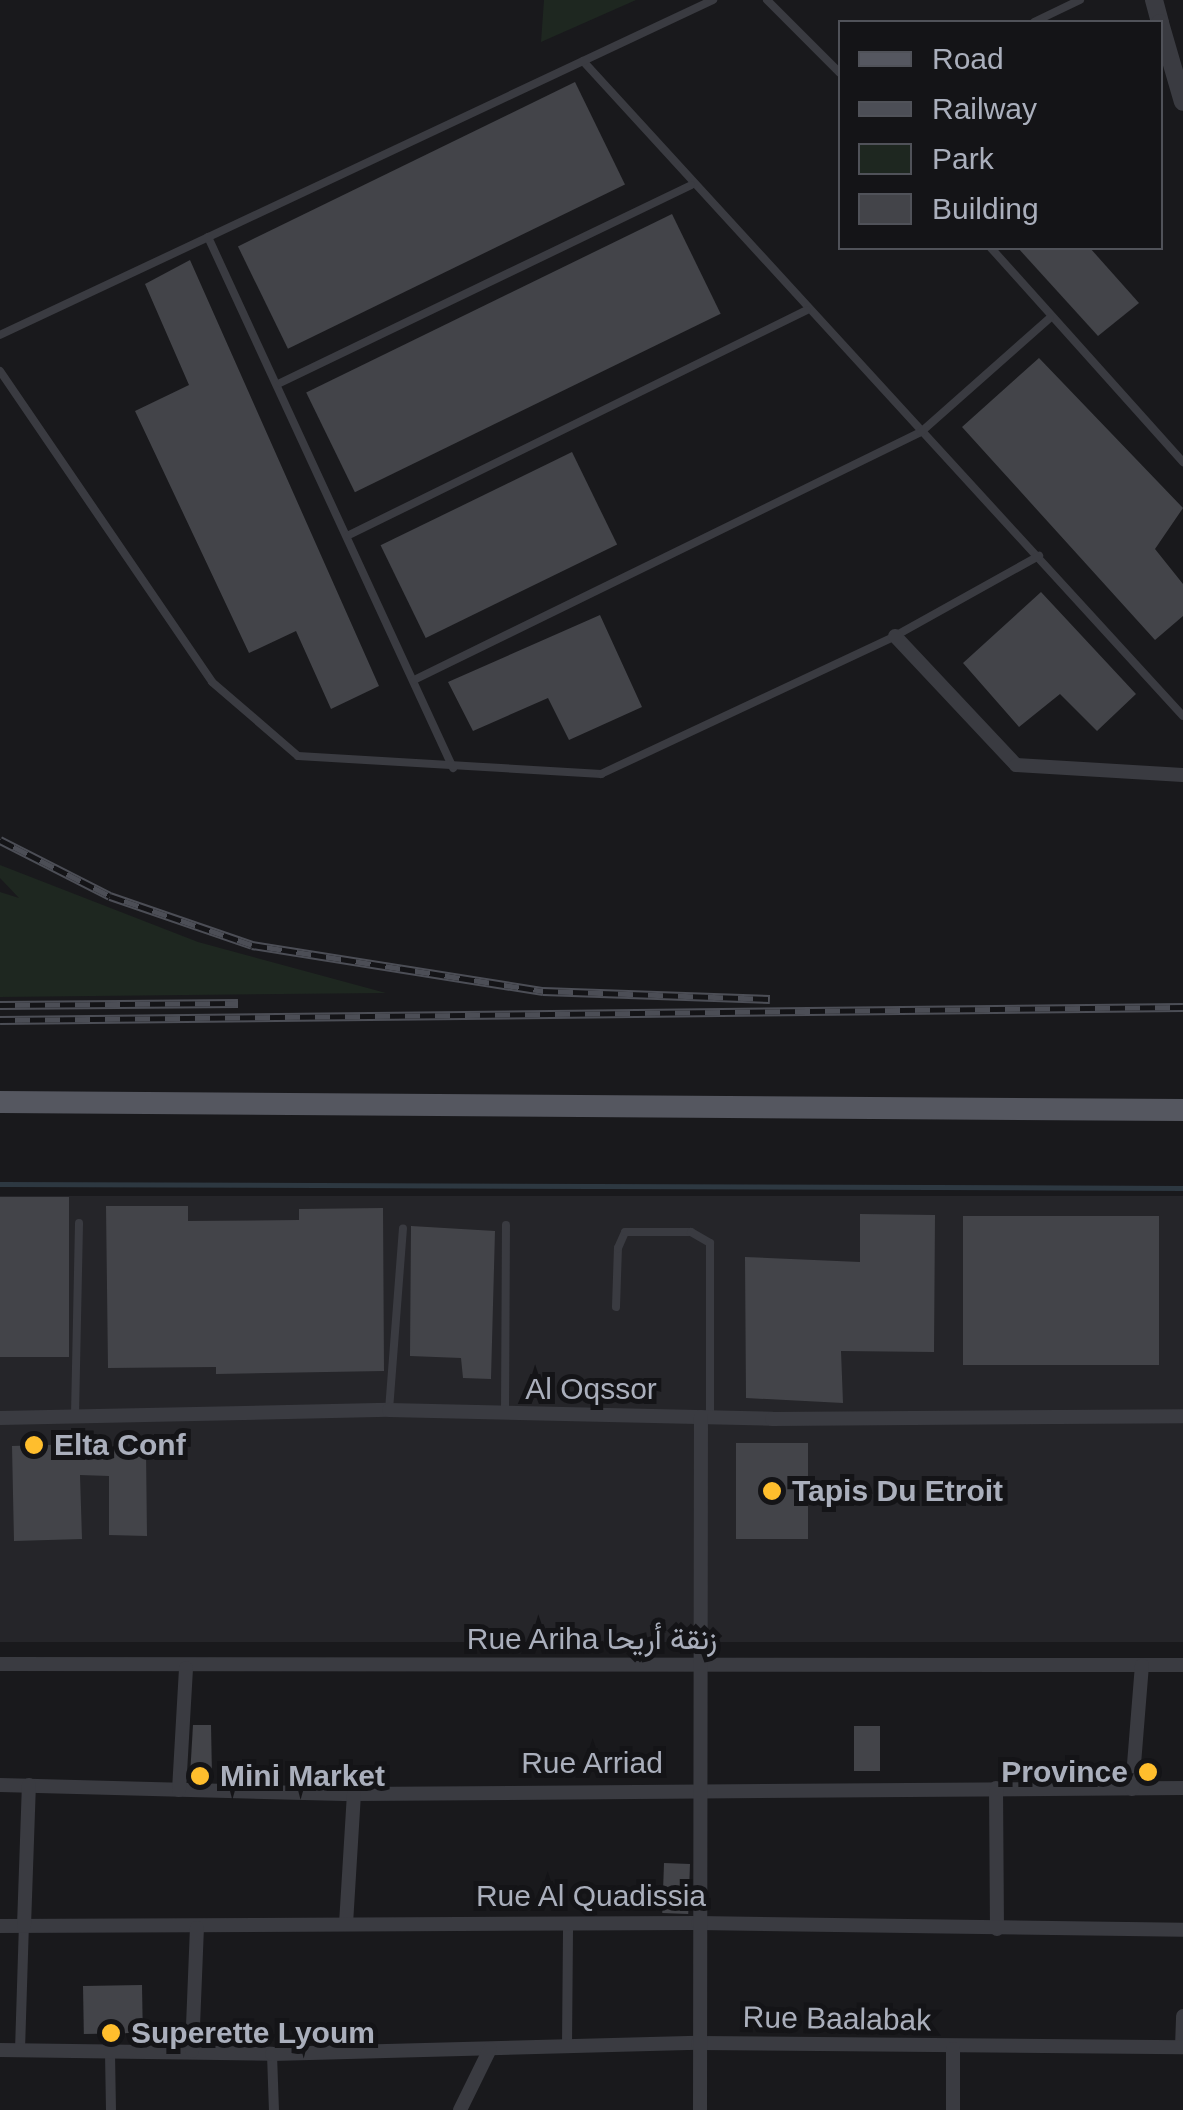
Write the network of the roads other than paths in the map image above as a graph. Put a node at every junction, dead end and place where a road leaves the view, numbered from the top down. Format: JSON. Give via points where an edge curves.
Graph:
{"nodes":[{"id":1,"x":713,"y":0,"type":"edge"},
{"id":2,"x":767,"y":0,"type":"edge"},
{"id":3,"x":1080,"y":0,"type":"edge"},
{"id":4,"x":1038,"y":20,"type":"edge"},
{"id":5,"x":1163,"y":33,"type":"edge"},
{"id":6,"x":583,"y":61,"type":"junction"},
{"id":7,"x":838,"y":71,"type":"edge"},
{"id":8,"x":1183,"y":102,"type":"edge"},
{"id":9,"x":691,"y":185,"type":"junction"},
{"id":10,"x":208,"y":237,"type":"junction"},
{"id":11,"x":993,"y":250,"type":"edge"},
{"id":12,"x":807,"y":310,"type":"junction"},
{"id":13,"x":1050,"y":318,"type":"junction"},
{"id":14,"x":0,"y":335,"type":"edge"},
{"id":15,"x":0,"y":371,"type":"edge"},
{"id":16,"x":280,"y":383,"type":"junction"},
{"id":17,"x":922,"y":432,"type":"junction"},
{"id":18,"x":1183,"y":462,"type":"edge"},
{"id":19,"x":348,"y":535,"type":"junction"},
{"id":20,"x":1039,"y":556,"type":"junction"},
{"id":21,"x":895,"y":636,"type":"junction"},
{"id":22,"x":414,"y":680,"type":"junction"},
{"id":23,"x":1183,"y":716,"type":"edge"},
{"id":24,"x":453,"y":768,"type":"junction"},
{"id":25,"x":1183,"y":775,"type":"edge"},
{"id":26,"x":0,"y":1102,"type":"edge"},
{"id":27,"x":1183,"y":1110,"type":"edge"},
{"id":28,"x":79,"y":1223,"type":"dead end"},
{"id":29,"x":506,"y":1224,"type":"dead end"},
{"id":30,"x":404,"y":1229,"type":"dead end"},
{"id":31,"x":616,"y":1307,"type":"dead end"},
{"id":32,"x":389,"y":1410,"type":"junction"},
{"id":33,"x":75,"y":1415,"type":"junction"},
{"id":34,"x":505,"y":1416,"type":"junction"},
{"id":35,"x":1183,"y":1416,"type":"edge"},
{"id":36,"x":706,"y":1417,"type":"junction"},
{"id":37,"x":0,"y":1418,"type":"edge"},
{"id":38,"x":0,"y":1664,"type":"edge"},
{"id":39,"x":1142,"y":1665,"type":"junction"},
{"id":40,"x":1183,"y":1665,"type":"edge"},
{"id":41,"x":697,"y":1666,"type":"junction"},
{"id":42,"x":186,"y":1668,"type":"junction"},
{"id":43,"x":0,"y":1785,"type":"edge"},
{"id":44,"x":30,"y":1785,"type":"junction"},
{"id":45,"x":996,"y":1788,"type":"junction"},
{"id":46,"x":1183,"y":1788,"type":"edge"},
{"id":47,"x":1132,"y":1789,"type":"junction"},
{"id":48,"x":179,"y":1790,"type":"junction"},
{"id":49,"x":696,"y":1792,"type":"junction"},
{"id":50,"x":354,"y":1794,"type":"junction"},
{"id":51,"x":346,"y":1924,"type":"junction"},
{"id":52,"x":568,"y":1924,"type":"junction"},
{"id":53,"x":698,"y":1924,"type":"junction"},
{"id":54,"x":0,"y":1926,"type":"edge"},
{"id":55,"x":24,"y":1926,"type":"junction"},
{"id":56,"x":197,"y":1928,"type":"junction"},
{"id":57,"x":997,"y":1929,"type":"junction"},
{"id":58,"x":1183,"y":1930,"type":"edge"},
{"id":59,"x":1183,"y":2016,"type":"edge"},
{"id":60,"x":698,"y":2043,"type":"junction"},
{"id":61,"x":567,"y":2046,"type":"junction"},
{"id":62,"x":1182,"y":2047,"type":"edge"},
{"id":63,"x":490,"y":2048,"type":"junction"},
{"id":64,"x":953,"y":2049,"type":"junction"},
{"id":65,"x":0,"y":2050,"type":"edge"},
{"id":66,"x":20,"y":2050,"type":"junction"},
{"id":67,"x":192,"y":2051,"type":"junction"},
{"id":68,"x":110,"y":2053,"type":"junction"},
{"id":69,"x":272,"y":2054,"type":"junction"},
{"id":70,"x":111,"y":2110,"type":"edge"},
{"id":71,"x":274,"y":2110,"type":"edge"},
{"id":72,"x":460,"y":2110,"type":"edge"},
{"id":73,"x":700,"y":2110,"type":"edge"},
{"id":74,"x":952,"y":2110,"type":"edge"}],
"edges":[{"from":1,"to":6,"type":"lane"},
{"from":2,"to":7,"type":"lane"},
{"from":3,"to":4,"type":"lane"},
{"from":5,"to":8,"type":"street"},
{"from":6,"to":9,"type":"lane"},
{"from":6,"to":10,"type":"lane"},
{"from":9,"to":12,"type":"lane"},
{"from":9,"to":16,"type":"lane"},
{"from":10,"to":14,"type":"lane"},
{"from":10,"to":16,"type":"lane"},
{"from":11,"to":13,"type":"lane"},
{"from":12,"to":17,"type":"lane"},
{"from":12,"to":19,"type":"lane"},
{"from":13,"to":17,"type":"lane"},
{"from":13,"to":18,"type":"lane"},
{"from":15,"to":24,"type":"lane","via":[[212,682],[298,756]]},
{"from":16,"to":19,"type":"lane"},
{"from":17,"to":20,"type":"lane"},
{"from":17,"to":22,"type":"lane"},
{"from":19,"to":22,"type":"lane"},
{"from":20,"to":21,"type":"lane"},
{"from":20,"to":23,"type":"lane"},
{"from":21,"to":24,"type":"lane","via":[[601,774]]},
{"from":21,"to":25,"type":"street","via":[[1016,765]]},
{"from":22,"to":24,"type":"lane"},
{"from":26,"to":27,"type":"main road"},
{"from":28,"to":33,"type":"lane"},
{"from":29,"to":34,"type":"lane"},
{"from":30,"to":32,"type":"lane"},
{"from":31,"to":36,"type":"lane","via":[[618,1248],[626,1232],[691,1232],[710,1243]]},
{"from":32,"to":33,"type":"street","name":"Al Oqssor"},
{"from":32,"to":34,"type":"street","name":"Al Oqssor"},
{"from":33,"to":37,"type":"street","name":"Al Oqssor"},
{"from":34,"to":36,"type":"street","name":"Al Oqssor"},
{"from":35,"to":36,"type":"street","name":"Al Oqssor"},
{"from":36,"to":41,"type":"street"},
{"from":38,"to":42,"type":"street","name":"Rue Ariha زنقة أريحا"},
{"from":39,"to":40,"type":"street","name":"Rue Ariha زنقة أريحا"},
{"from":39,"to":41,"type":"street","name":"Rue Ariha زنقة أريحا"},
{"from":39,"to":47,"type":"street"},
{"from":41,"to":42,"type":"street","name":"Rue Ariha زنقة أريحا"},
{"from":41,"to":49,"type":"street"},
{"from":42,"to":48,"type":"street"},
{"from":43,"to":44,"type":"street","name":"Rue Arriad"},
{"from":44,"to":48,"type":"street","name":"Rue Arriad"},
{"from":44,"to":55,"type":"street"},
{"from":45,"to":47,"type":"street","name":"Rue Arriad"},
{"from":45,"to":49,"type":"street","name":"Rue Arriad"},
{"from":45,"to":57,"type":"street"},
{"from":46,"to":47,"type":"street","name":"Rue Arriad"},
{"from":48,"to":50,"type":"street","name":"Rue Arriad"},
{"from":49,"to":50,"type":"street","name":"Rue Arriad"},
{"from":49,"to":53,"type":"street"},
{"from":50,"to":51,"type":"street"},
{"from":51,"to":52,"type":"street","name":"Rue Al Quadissia"},
{"from":51,"to":56,"type":"street","name":"Rue Al Quadissia"},
{"from":52,"to":53,"type":"street","name":"Rue Al Quadissia"},
{"from":52,"to":61,"type":"street"},
{"from":53,"to":57,"type":"street","name":"Rue Al Quadissia"},
{"from":53,"to":60,"type":"street"},
{"from":54,"to":55,"type":"street","name":"Rue Al Quadissia"},
{"from":55,"to":56,"type":"street","name":"Rue Al Quadissia"},
{"from":55,"to":66,"type":"street"},
{"from":56,"to":67,"type":"street"},
{"from":57,"to":58,"type":"street","name":"Rue Al Quadissia"},
{"from":59,"to":62,"type":"street"},
{"from":60,"to":61,"type":"street","name":"Rue Baalabak"},
{"from":60,"to":64,"type":"street","name":"Rue Baalabak"},
{"from":60,"to":73,"type":"street"},
{"from":61,"to":63,"type":"street","name":"Rue Baalabak"},
{"from":62,"to":64,"type":"street","name":"Rue Baalabak"},
{"from":63,"to":69,"type":"street","name":"Rue Baalabak"},
{"from":63,"to":72,"type":"street"},
{"from":64,"to":74,"type":"street"},
{"from":65,"to":66,"type":"street","name":"Rue Baalabak"},
{"from":66,"to":68,"type":"street","name":"Rue Baalabak"},
{"from":67,"to":68,"type":"street","name":"Rue Baalabak"},
{"from":67,"to":69,"type":"street","name":"Rue Baalabak"},
{"from":68,"to":70,"type":"street"},
{"from":69,"to":71,"type":"street"}]}
